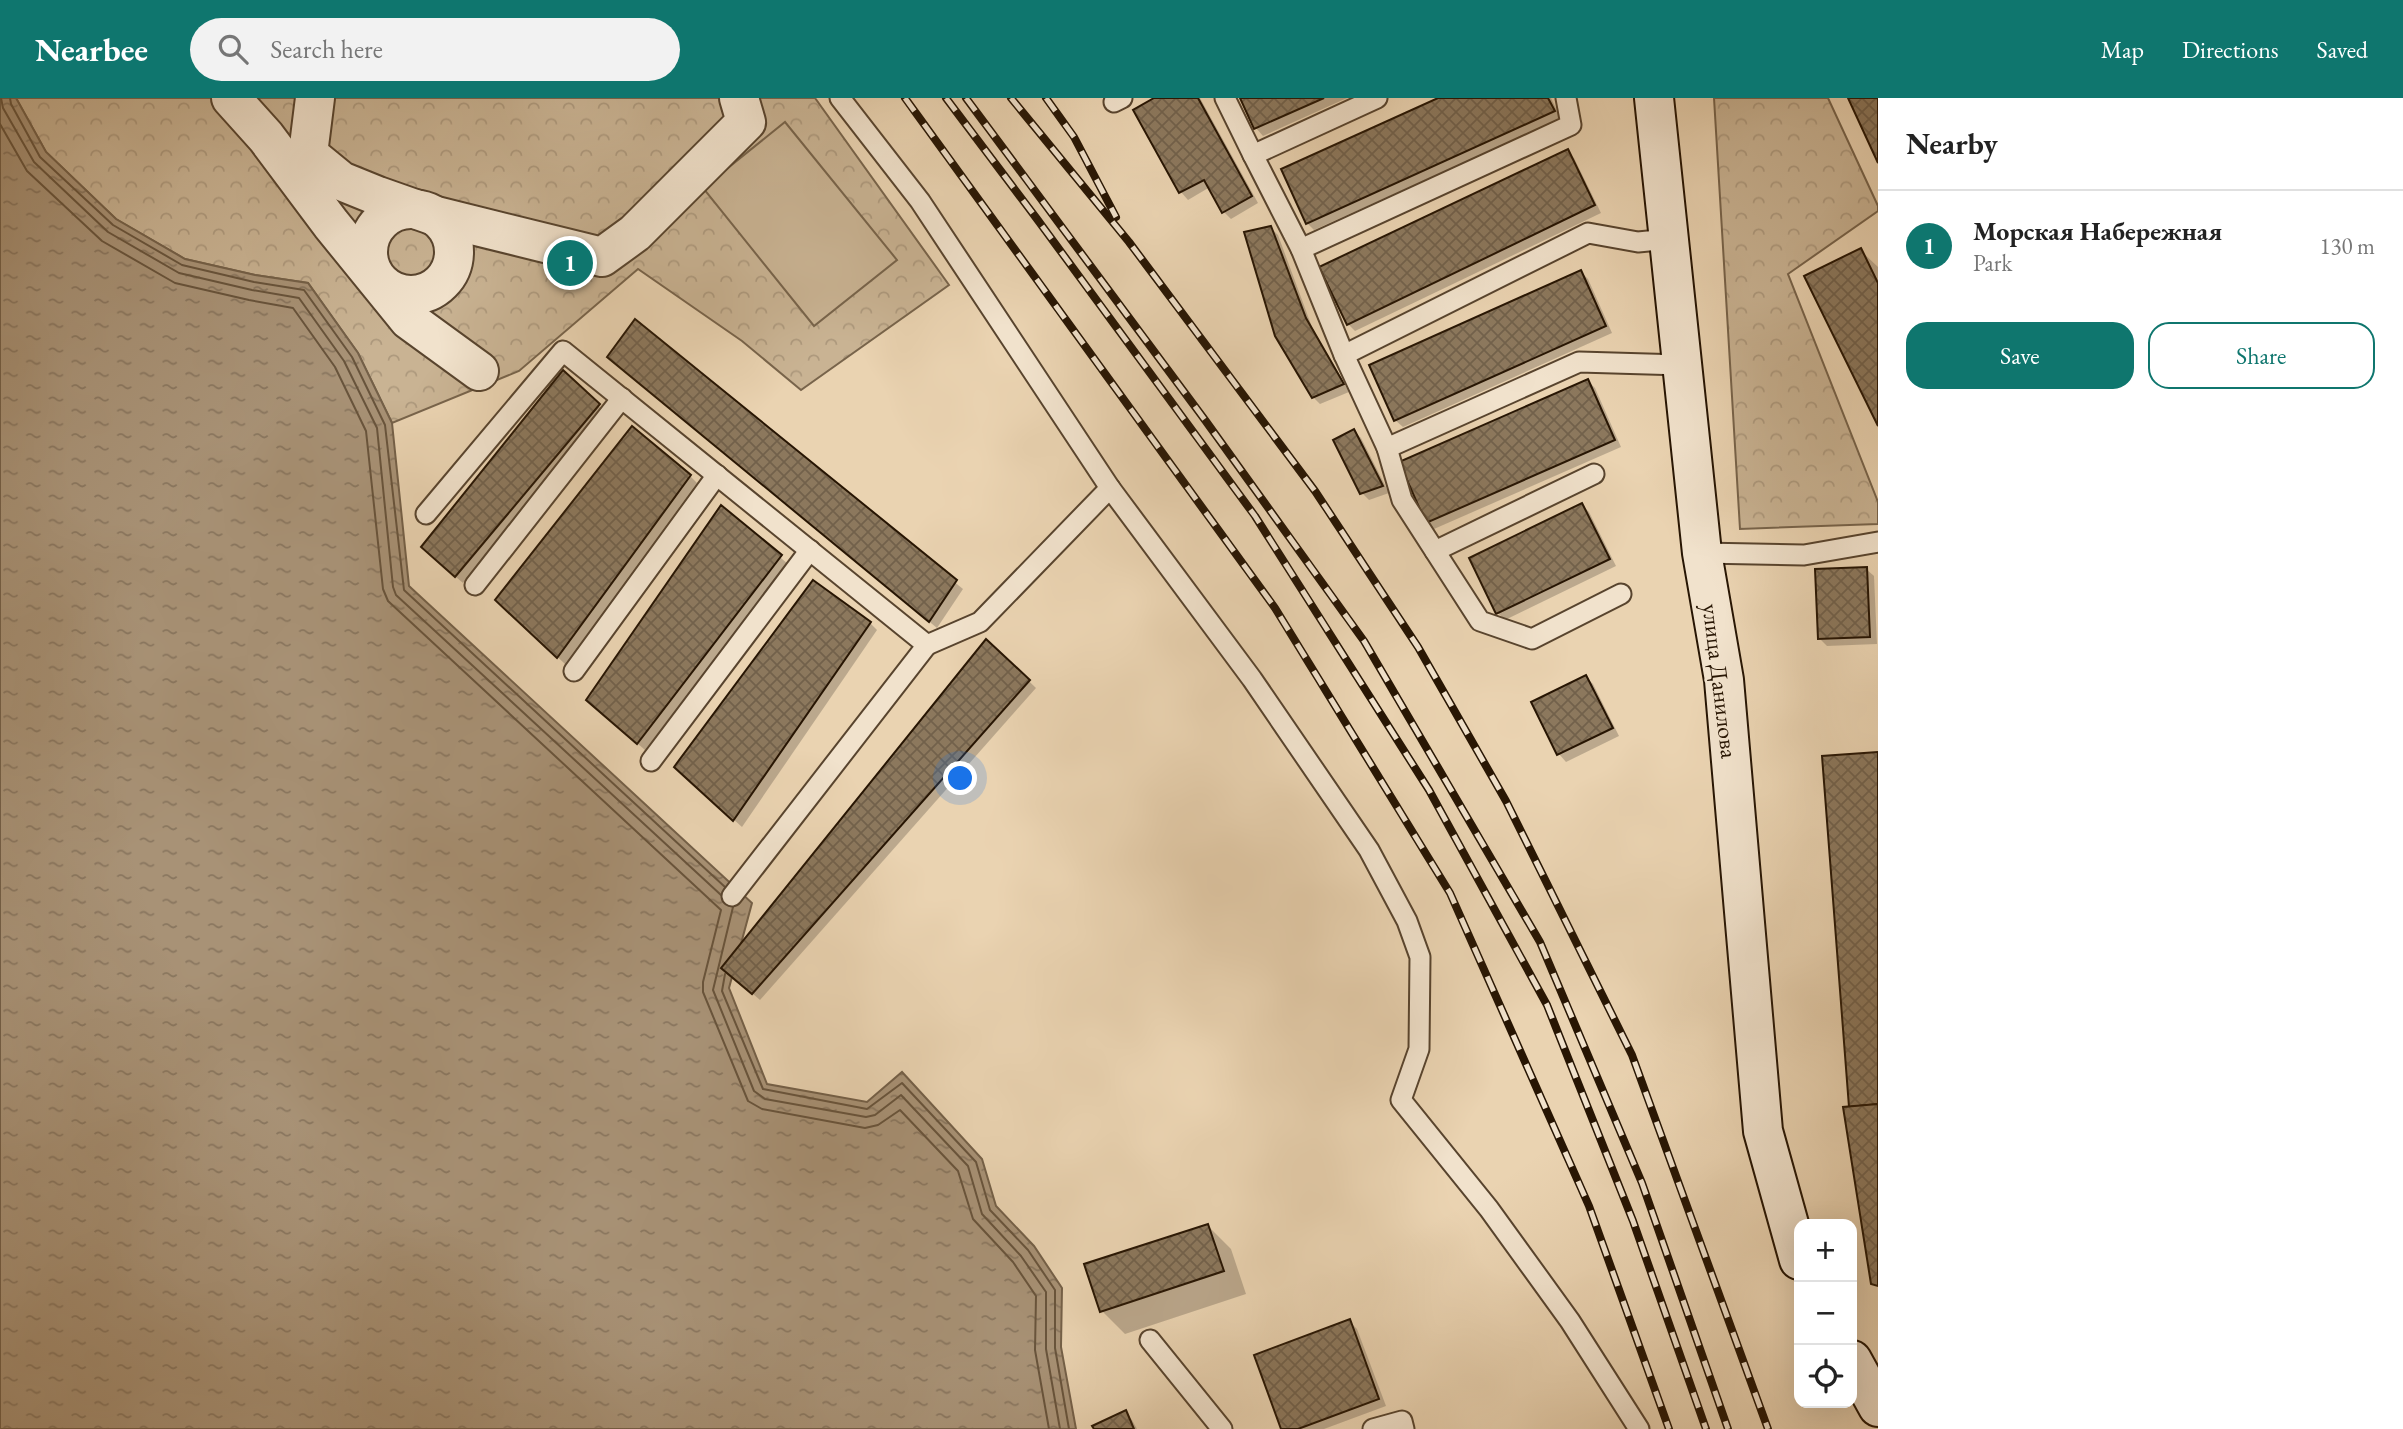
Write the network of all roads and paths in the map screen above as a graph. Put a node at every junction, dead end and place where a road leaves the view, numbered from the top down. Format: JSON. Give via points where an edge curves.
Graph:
{"nodes":[{"id":1,"x":231,"y":98,"type":"edge"},
{"id":2,"x":316,"y":98,"type":"edge"},
{"id":3,"x":739,"y":98,"type":"edge"},
{"id":4,"x":840,"y":98,"type":"edge"},
{"id":5,"x":1225,"y":98,"type":"edge"},
{"id":6,"x":1377,"y":98,"type":"edge"},
{"id":7,"x":1566,"y":98,"type":"edge"},
{"id":8,"x":1654,"y":98,"type":"edge"},
{"id":9,"x":1253,"y":155,"type":"junction"},
{"id":10,"x":296,"y":159,"type":"junction"},
{"id":11,"x":432,"y":215,"type":"junction"},
{"id":12,"x":1669,"y":239,"type":"junction"},
{"id":13,"x":1301,"y":249,"type":"junction"},
{"id":14,"x":383,"y":285,"type":"junction"},
{"id":15,"x":1344,"y":355,"type":"junction"},
{"id":16,"x":1682,"y":365,"type":"junction"},
{"id":17,"x":479,"y":371,"type":"dead end"},
{"id":18,"x":622,"y":398,"type":"junction"},
{"id":19,"x":1387,"y":448,"type":"junction"},
{"id":20,"x":1594,"y":474,"type":"dead end"},
{"id":21,"x":717,"y":475,"type":"junction"},
{"id":22,"x":1110,"y":488,"type":"junction"},
{"id":23,"x":426,"y":514,"type":"dead end"},
{"id":24,"x":1878,"y":542,"type":"edge"},
{"id":25,"x":810,"y":550,"type":"junction"},
{"id":26,"x":1435,"y":551,"type":"junction"},
{"id":27,"x":1702,"y":554,"type":"junction"},
{"id":28,"x":475,"y":585,"type":"dead end"},
{"id":29,"x":1621,"y":594,"type":"dead end"},
{"id":30,"x":927,"y":645,"type":"junction"},
{"id":31,"x":574,"y":671,"type":"dead end"},
{"id":32,"x":651,"y":761,"type":"dead end"},
{"id":33,"x":732,"y":897,"type":"dead end"},
{"id":34,"x":1794,"y":1242,"type":"edge"},
{"id":35,"x":1150,"y":1340,"type":"dead end"},
{"id":36,"x":1857,"y":1369,"type":"edge"},
{"id":37,"x":1878,"y":1407,"type":"edge"},
{"id":38,"x":1222,"y":1429,"type":"edge"},
{"id":39,"x":1373,"y":1429,"type":"edge"},
{"id":40,"x":1404,"y":1429,"type":"edge"},
{"id":41,"x":1639,"y":1429,"type":"edge"}],
"edges":[{"from":1,"to":10,"type":"street","via":[[265,137]]},
{"from":2,"to":10,"type":"street"},
{"from":3,"to":11,"type":"street","via":[[746,122],[635,233],[602,257]]},
{"from":4,"to":22,"type":"lane","via":[[920,201]]},
{"from":5,"to":9,"type":"lane"},
{"from":6,"to":9,"type":"lane"},
{"from":7,"to":13,"type":"lane","via":[[1571,125]]},
{"from":8,"to":12,"type":"street","name":"улица Данилова"},
{"from":9,"to":13,"type":"lane"},
{"from":10,"to":11,"type":"street"},
{"from":10,"to":14,"type":"street"},
{"from":11,"to":14,"type":"street","via":[[402,210],[377,225],[368,244],[368,259]]},
{"from":11,"to":14,"type":"street","via":[[452,237],[452,267],[446,278],[421,295],[406,295]]},
{"from":12,"to":15,"type":"lane","via":[[1637,242],[1588,233]]},
{"from":12,"to":16,"type":"street","name":"улица Данилова"},
{"from":13,"to":15,"type":"lane"},
{"from":14,"to":17,"type":"street","via":[[409,320]]},
{"from":15,"to":19,"type":"lane"},
{"from":16,"to":19,"type":"lane","via":[[1578,362]]},
{"from":16,"to":27,"type":"street","name":"улица Данилова"},
{"from":18,"to":21,"type":"lane"},
{"from":18,"to":23,"type":"lane","via":[[563,351]]},
{"from":18,"to":28,"type":"lane"},
{"from":19,"to":26,"type":"lane","via":[[1402,500]]},
{"from":20,"to":26,"type":"lane"},
{"from":21,"to":25,"type":"lane"},
{"from":21,"to":31,"type":"lane"},
{"from":22,"to":30,"type":"lane","via":[[980,622]]},
{"from":22,"to":41,"type":"lane","via":[[1252,679],[1369,850],[1407,921],[1420,957],[1419,1049],[1401,1100],[1562,1309]]},
{"from":24,"to":27,"type":"lane","via":[[1804,555]]},
{"from":25,"to":30,"type":"lane"},
{"from":25,"to":32,"type":"lane"},
{"from":26,"to":29,"type":"lane","via":[[1480,621],[1532,639]]},
{"from":27,"to":34,"type":"street","name":"улица Данилова","via":[[1724,680],[1763,1131]]},
{"from":30,"to":33,"type":"lane"},
{"from":35,"to":38,"type":"lane"},
{"from":36,"to":37,"type":"street"},
{"from":39,"to":40,"type":"lane","via":[[1402,1421]]}]}
